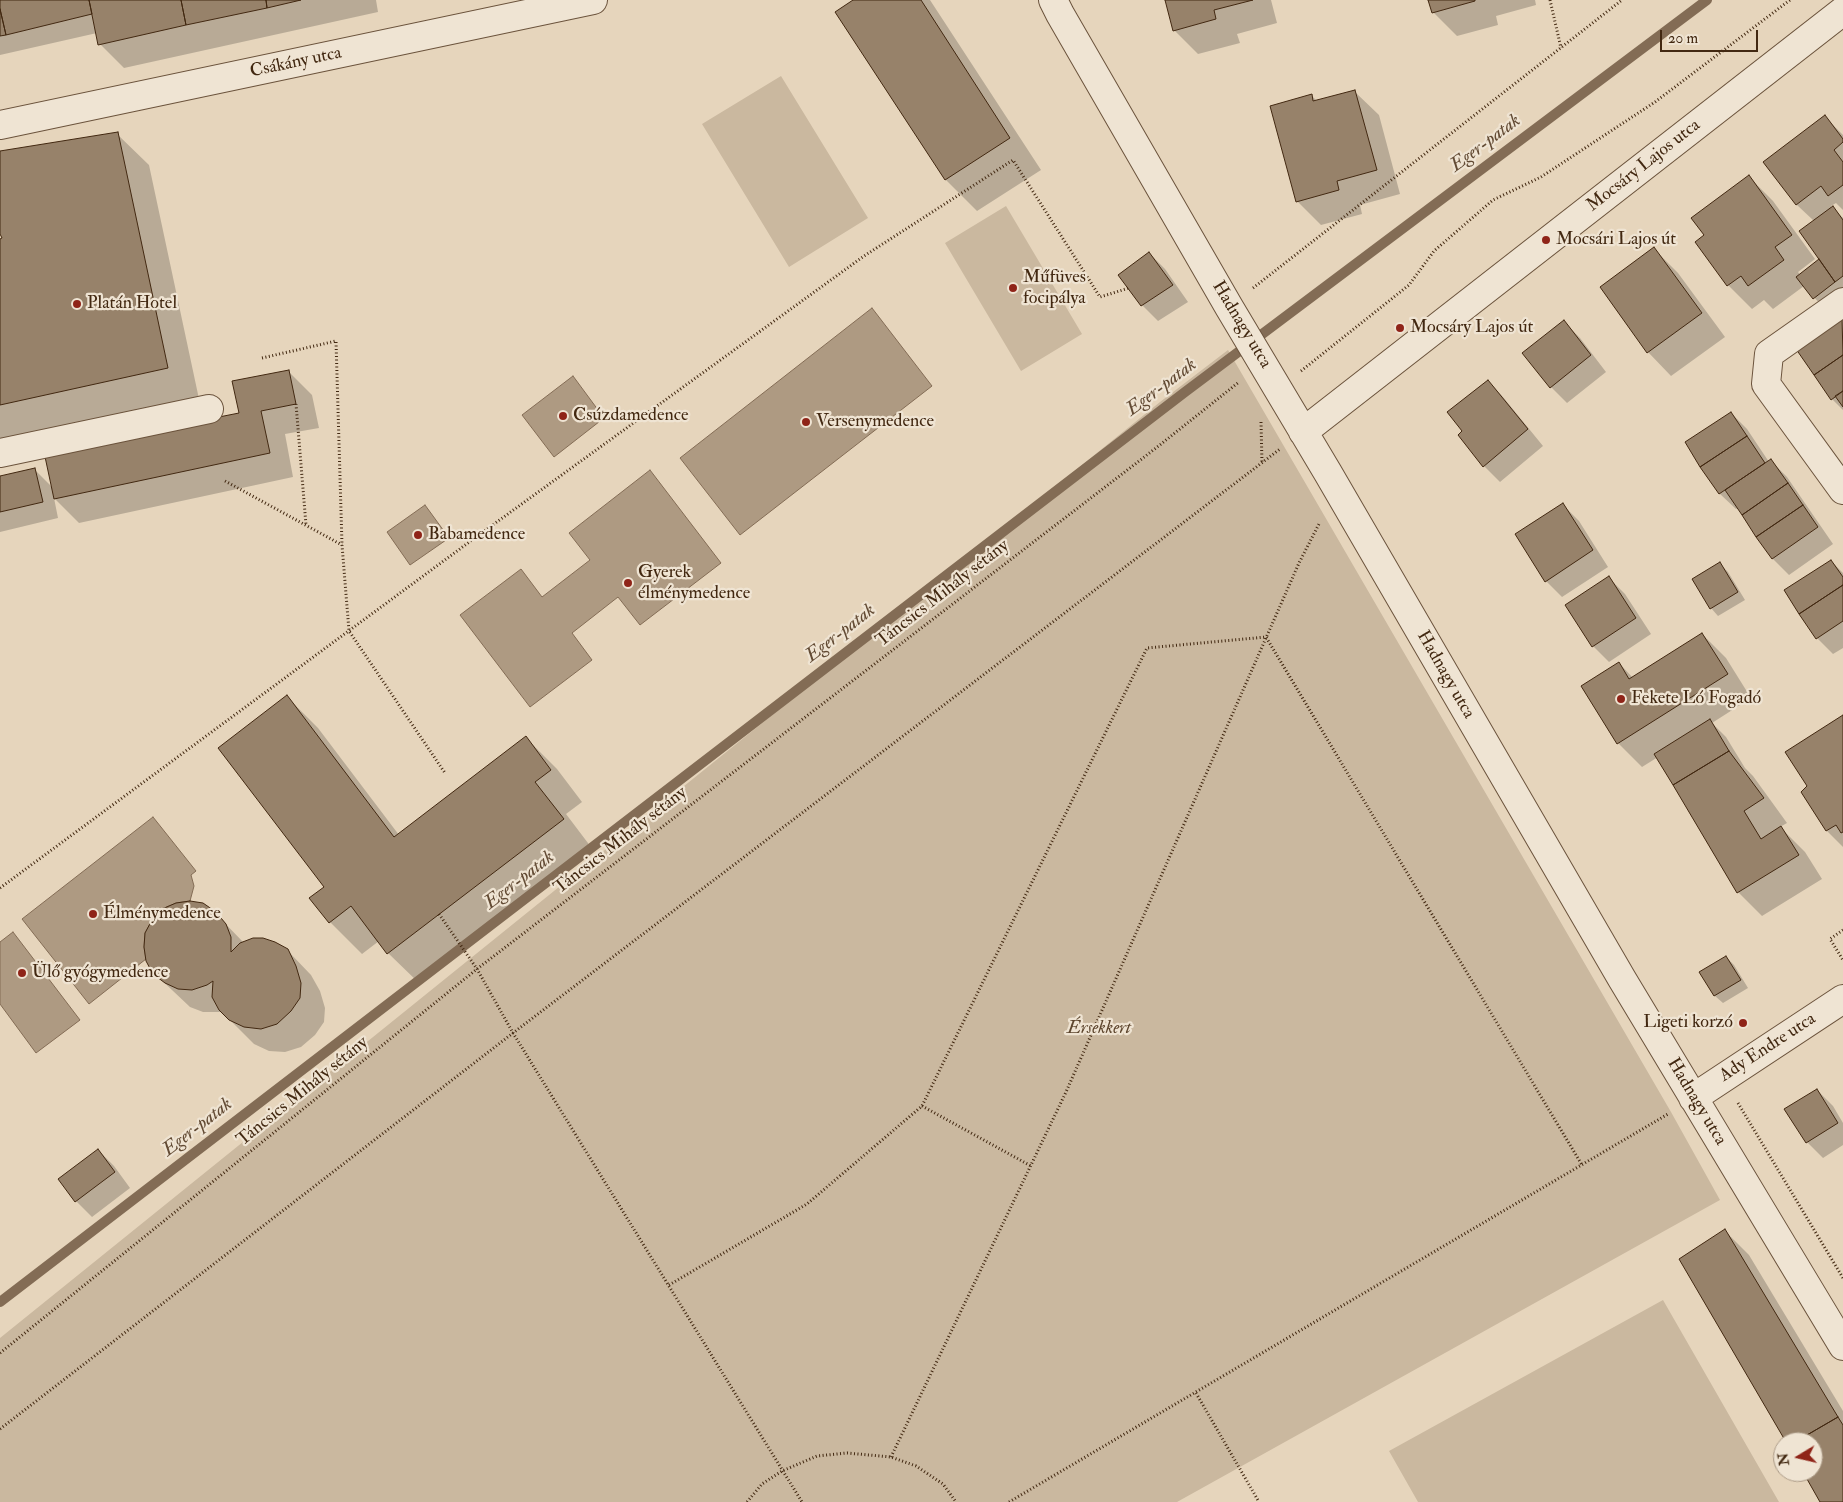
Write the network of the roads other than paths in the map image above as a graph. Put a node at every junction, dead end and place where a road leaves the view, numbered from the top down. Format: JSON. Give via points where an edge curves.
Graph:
{"nodes":[{"id":1,"x":593,"y":0,"type":"edge"},
{"id":2,"x":1053,"y":0,"type":"edge"},
{"id":3,"x":1843,"y":12,"type":"edge"},
{"id":4,"x":0,"y":125,"type":"edge"},
{"id":5,"x":1843,"y":302,"type":"edge"},
{"id":6,"x":209,"y":409,"type":"dead end"},
{"id":7,"x":1303,"y":432,"type":"junction"},
{"id":8,"x":0,"y":453,"type":"edge"},
{"id":9,"x":1843,"y":490,"type":"edge"},
{"id":10,"x":1843,"y":999,"type":"edge"},
{"id":11,"x":1682,"y":1105,"type":"junction"},
{"id":12,"x":1843,"y":1346,"type":"edge"}],
"edges":[{"from":1,"to":4,"type":"street","name":"Csákány utca"},
{"from":2,"to":7,"type":"street","name":"Hadnagy utca","via":[[1229,307],[1254,371],[1278,389]]},
{"from":3,"to":7,"type":"street","name":"Mocsáry Lajos utca"},
{"from":5,"to":9,"type":"street","via":[[1769,354],[1766,384]]},
{"from":6,"to":8,"type":"street"},
{"from":7,"to":11,"type":"street","name":"Hadnagy utca","via":[[1622,979]]},
{"from":10,"to":11,"type":"street","name":"Ady Endre utca"},
{"from":11,"to":12,"type":"street","name":"Hadnagy utca"}]}
